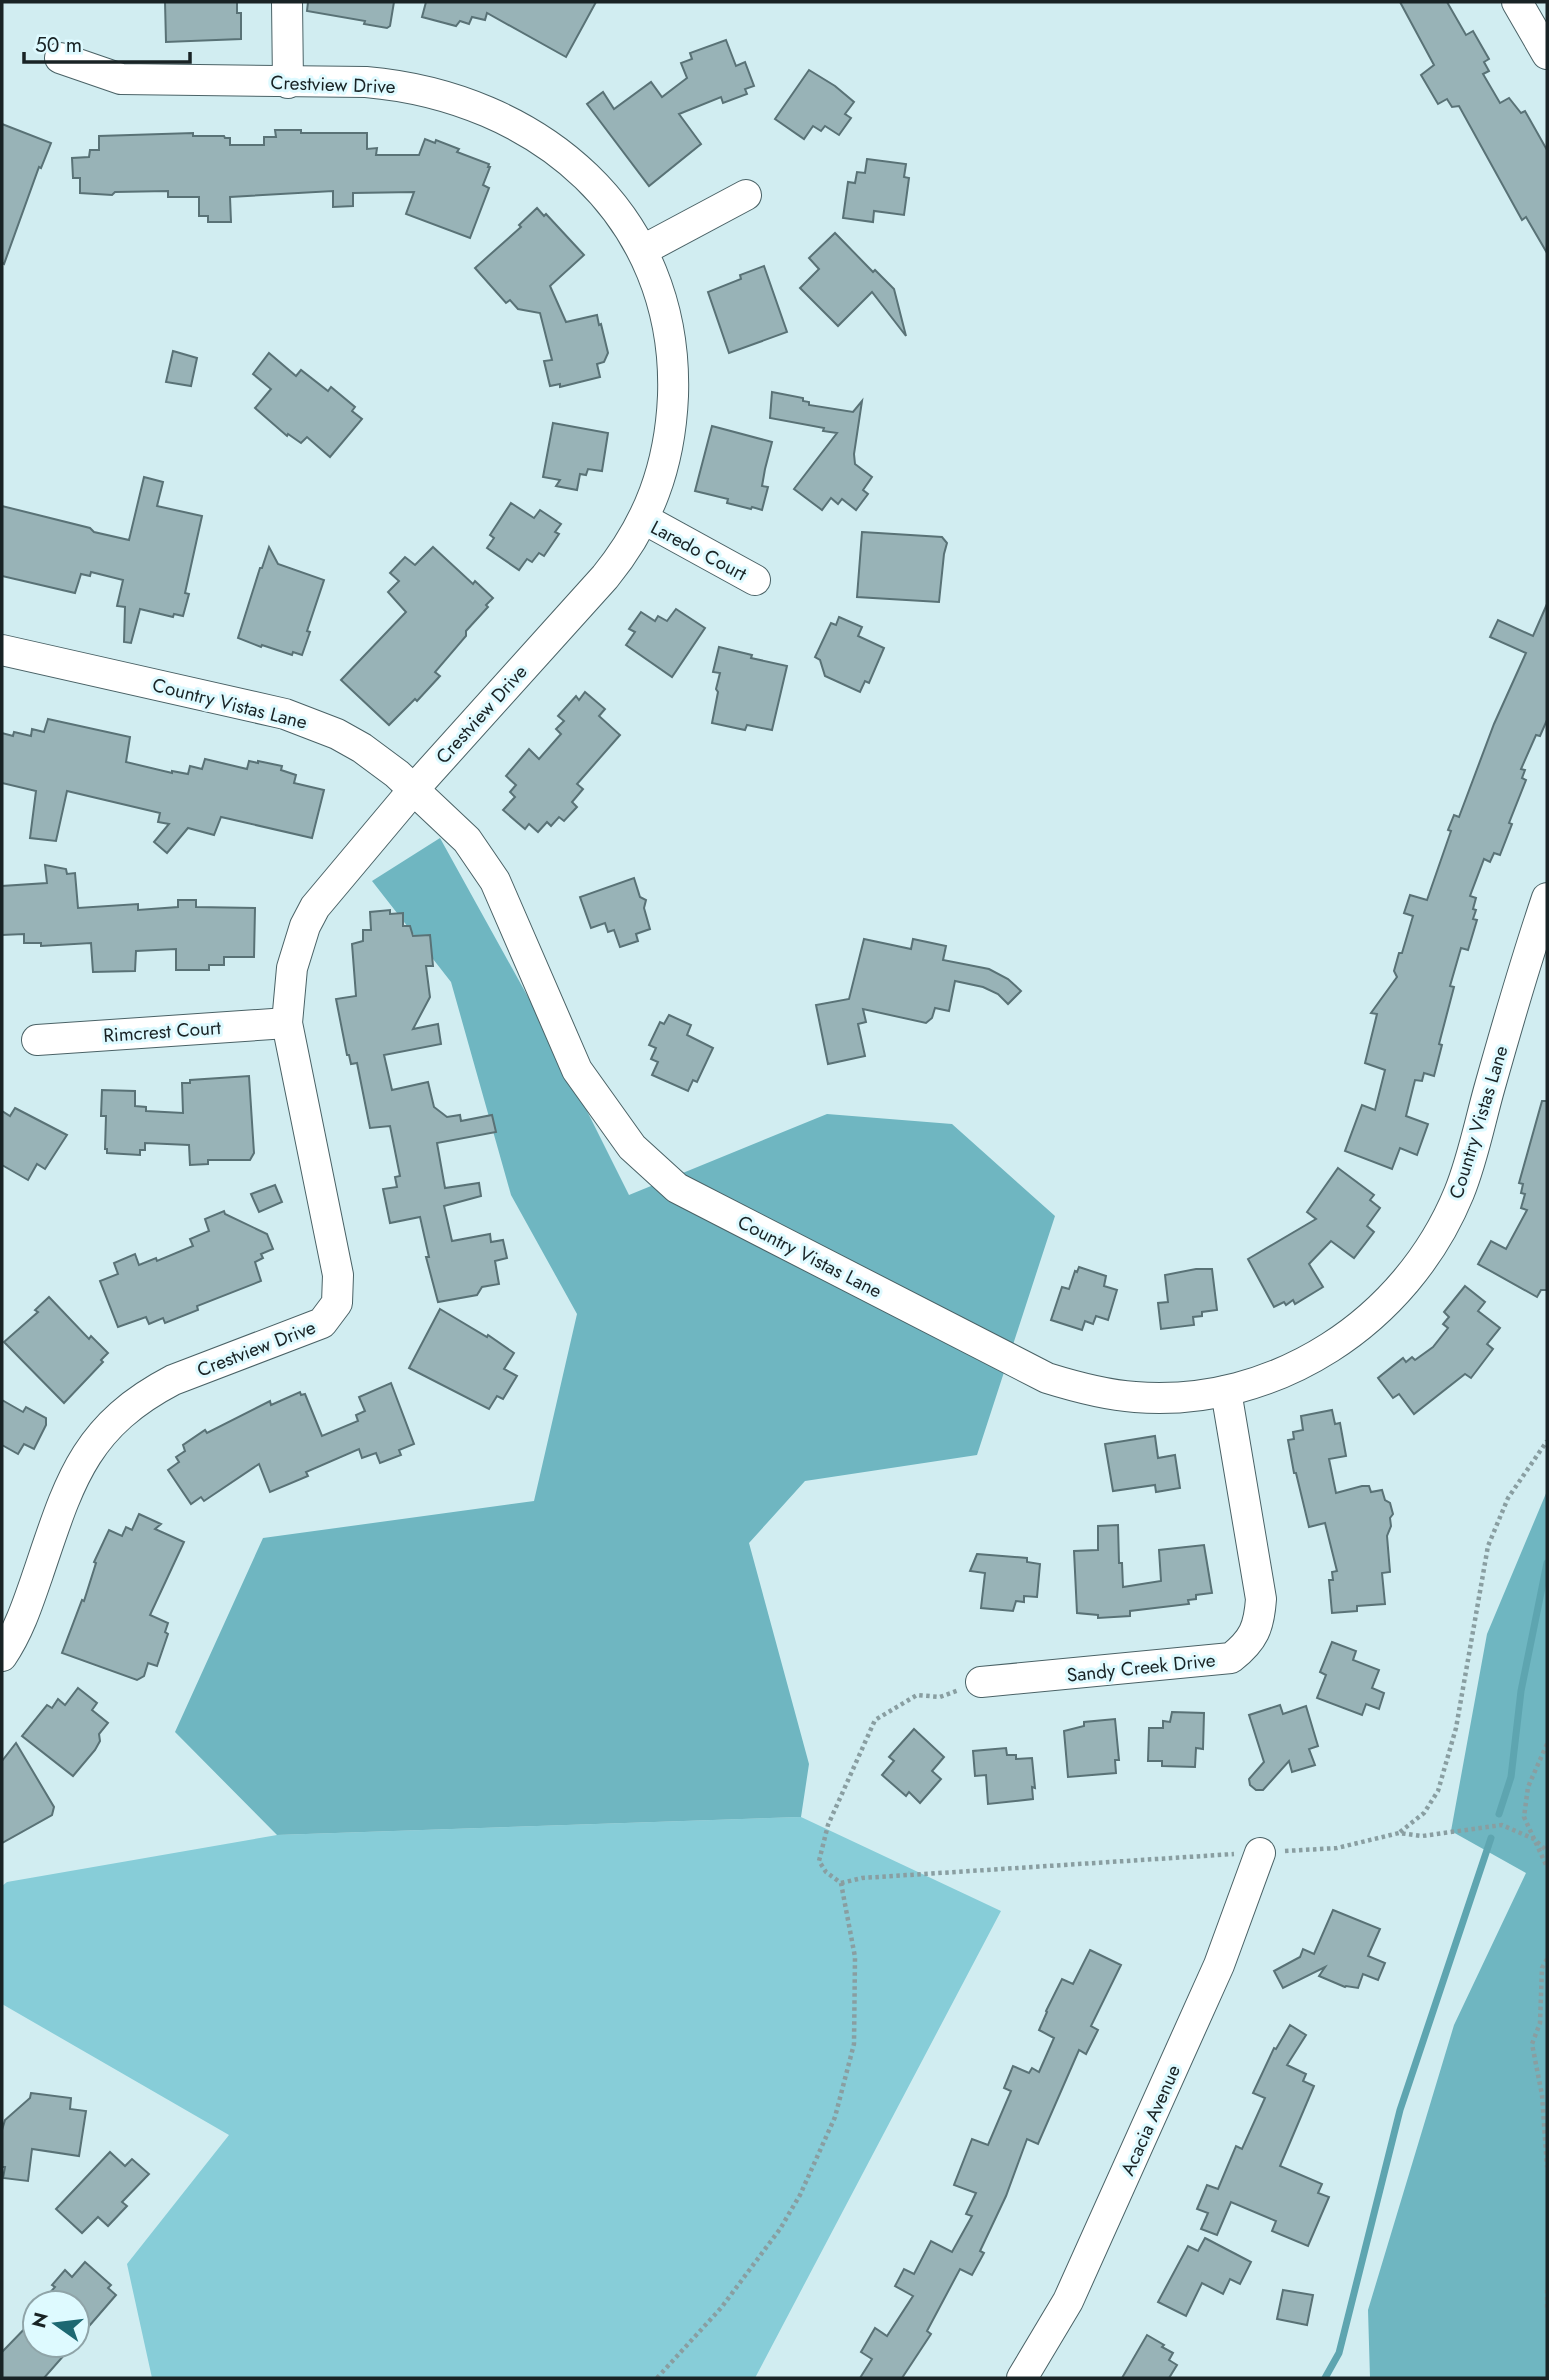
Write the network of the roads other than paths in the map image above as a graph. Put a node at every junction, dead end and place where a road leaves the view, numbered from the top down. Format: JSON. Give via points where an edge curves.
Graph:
{"nodes":[{"id":1,"x":287,"y":2,"type":"edge"},
{"id":2,"x":1517,"y":2,"type":"edge"},
{"id":3,"x":1547,"y":54,"type":"edge"},
{"id":4,"x":60,"y":58,"type":"dead end"},
{"id":5,"x":288,"y":83,"type":"junction"},
{"id":6,"x":746,"y":195,"type":"dead end"},
{"id":7,"x":643,"y":250,"type":"junction"},
{"id":8,"x":643,"y":519,"type":"junction"},
{"id":9,"x":755,"y":580,"type":"dead end"},
{"id":10,"x":2,"y":650,"type":"edge"},
{"id":11,"x":414,"y":789,"type":"junction"},
{"id":12,"x":1547,"y":898,"type":"edge"},
{"id":13,"x":287,"y":1023,"type":"junction"},
{"id":14,"x":37,"y":1040,"type":"dead end"},
{"id":15,"x":1226,"y":1391,"type":"junction"},
{"id":16,"x":2,"y":1656,"type":"edge"},
{"id":17,"x":981,"y":1682,"type":"road end"},
{"id":18,"x":1260,"y":1853,"type":"road end"},
{"id":19,"x":1022,"y":2378,"type":"edge"}],
"edges":[{"from":1,"to":5,"type":"street"},
{"from":2,"to":3,"type":"street"},
{"from":4,"to":5,"type":"street","name":"Crestview Drive","via":[[121,79]]},
{"from":5,"to":7,"type":"street","name":"Crestview Drive","via":[[400,85],[466,102],[506,120],[580,171],[611,204]]},
{"from":6,"to":7,"type":"street"},
{"from":7,"to":8,"type":"street","name":"Crestview Drive","via":[[668,328],[673,383],[667,448]]},
{"from":8,"to":9,"type":"street","name":"Laredo Court"},
{"from":8,"to":11,"type":"street","name":"Crestview Drive","via":[[606,577]]},
{"from":10,"to":11,"type":"street","name":"Country Vistas Lane","via":[[285,714],[362,748]]},
{"from":11,"to":13,"type":"street","name":"Crestview Drive","via":[[315,907],[292,968]]},
{"from":11,"to":15,"type":"street","name":"Country Vistas Lane","via":[[467,840],[495,881],[578,1070],[632,1147],[677,1188],[1047,1378],[1135,1397]]},
{"from":12,"to":15,"type":"street","name":"Country Vistas Lane","via":[[1519,980],[1470,1161],[1431,1249],[1391,1299],[1342,1340],[1286,1371]]},
{"from":13,"to":14,"type":"street","name":"Rimcrest Court"},
{"from":13,"to":16,"type":"street","name":"Crestview Drive","via":[[338,1276],[337,1303],[322,1323],[157,1388],[108,1427],[81,1462],[67,1490],[24,1616]]},
{"from":15,"to":17,"type":"street","name":"Sandy Creek Drive","via":[[1261,1599],[1259,1624],[1243,1648],[1231,1658]]},
{"from":18,"to":19,"type":"street","name":"Acacia Avenue","via":[[1219,1965],[1068,2301]]}]}
